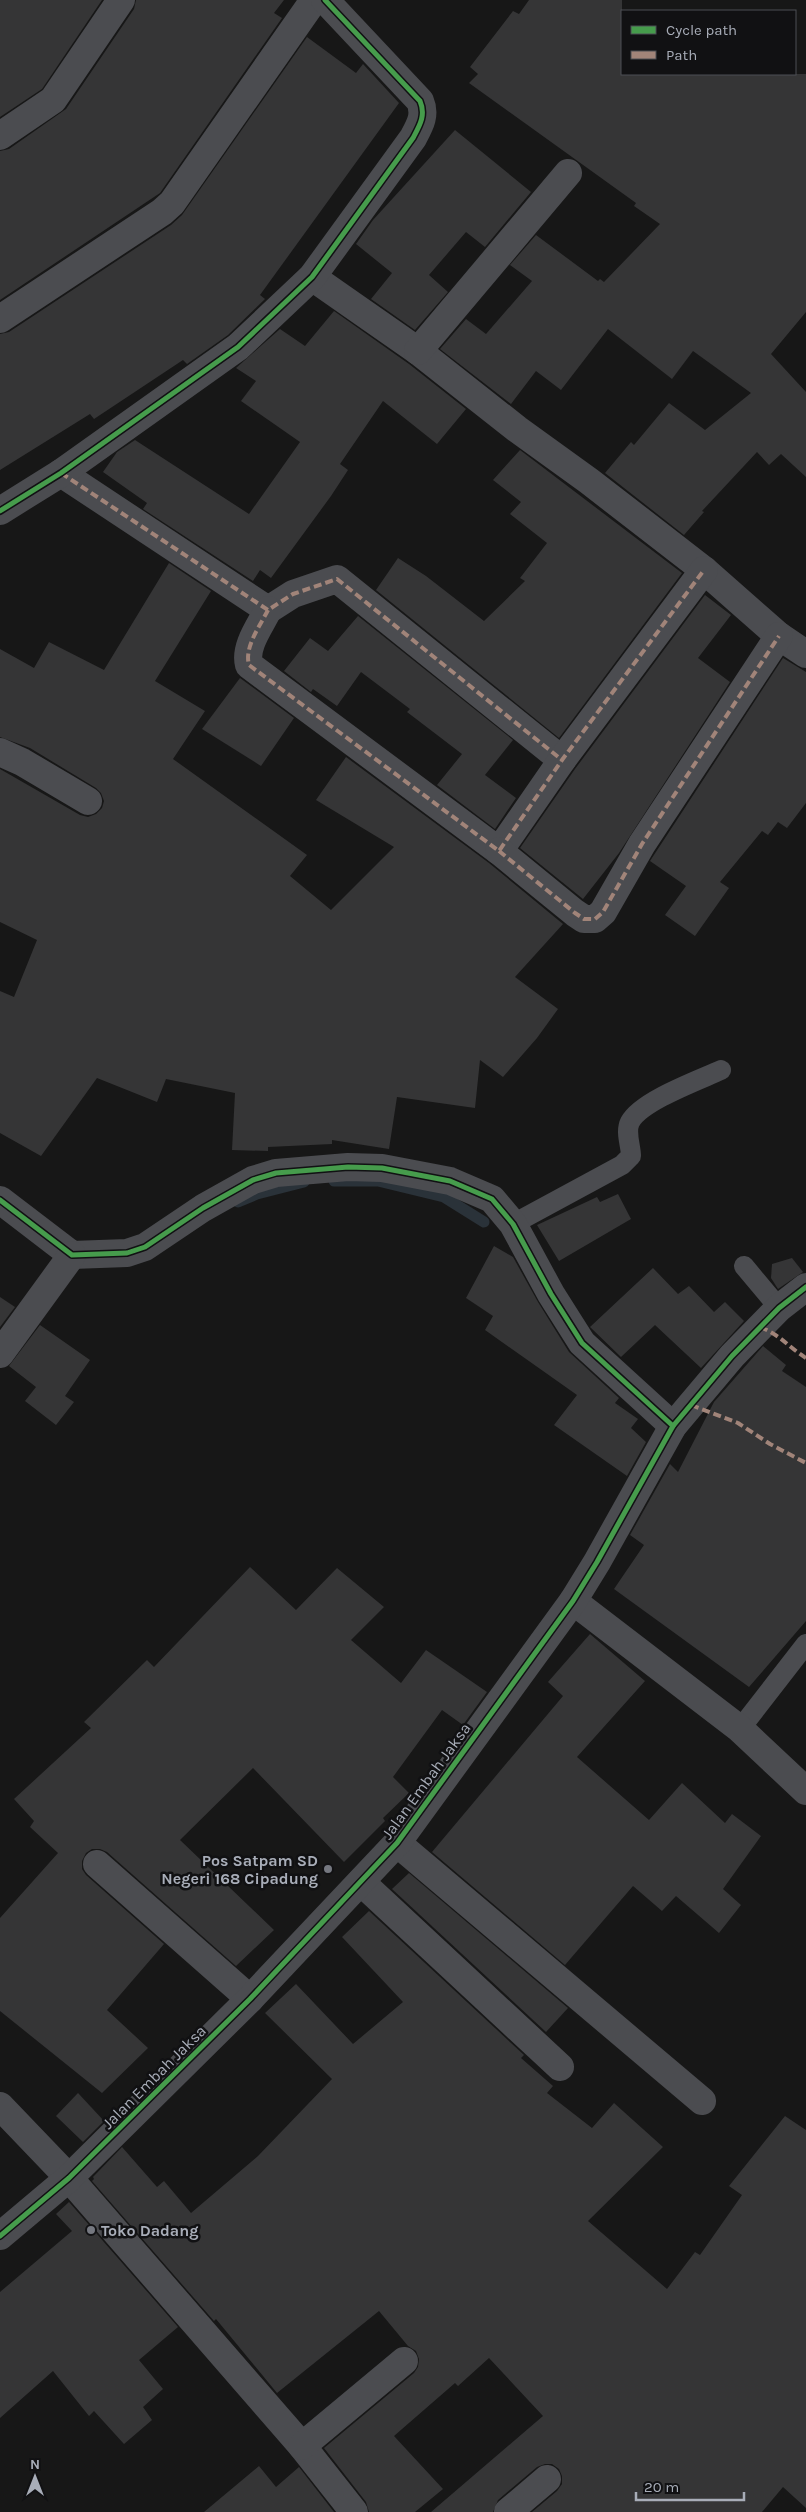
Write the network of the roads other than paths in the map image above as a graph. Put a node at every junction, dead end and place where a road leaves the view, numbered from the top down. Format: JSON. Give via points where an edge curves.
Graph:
{"nodes":[{"id":1,"x":121,"y":0,"type":"edge"},
{"id":2,"x":314,"y":0,"type":"edge"},
{"id":3,"x":325,"y":0,"type":"edge"},
{"id":4,"x":0,"y":136,"type":"edge"},
{"id":5,"x":568,"y":173,"type":"dead end"},
{"id":6,"x":312,"y":277,"type":"junction"},
{"id":7,"x":0,"y":319,"type":"edge"},
{"id":8,"x":418,"y":351,"type":"junction"},
{"id":9,"x":61,"y":473,"type":"junction"},
{"id":10,"x":0,"y":511,"type":"edge"},
{"id":11,"x":704,"y":570,"type":"junction"},
{"id":12,"x":268,"y":610,"type":"junction"},
{"id":13,"x":779,"y":636,"type":"junction"},
{"id":14,"x":806,"y":654,"type":"edge"},
{"id":15,"x":0,"y":752,"type":"edge"},
{"id":16,"x":562,"y":760,"type":"junction"},
{"id":17,"x":88,"y":801,"type":"dead end"},
{"id":18,"x":499,"y":851,"type":"junction"},
{"id":19,"x":721,"y":1070,"type":"dead end"},
{"id":20,"x":0,"y":1200,"type":"edge"},
{"id":21,"x":513,"y":1224,"type":"junction"},
{"id":22,"x":72,"y":1255,"type":"junction"},
{"id":23,"x":744,"y":1266,"type":"dead end"},
{"id":24,"x":806,"y":1287,"type":"edge"},
{"id":25,"x":779,"y":1308,"type":"junction"},
{"id":26,"x":0,"y":1354,"type":"edge"},
{"id":27,"x":673,"y":1426,"type":"junction"},
{"id":28,"x":573,"y":1600,"type":"junction"},
{"id":29,"x":806,"y":1644,"type":"edge"},
{"id":30,"x":740,"y":1728,"type":"junction"},
{"id":31,"x":806,"y":1791,"type":"edge"},
{"id":32,"x":397,"y":1843,"type":"junction"},
{"id":33,"x":97,"y":1864,"type":"dead end"},
{"id":34,"x":361,"y":1882,"type":"junction"},
{"id":35,"x":250,"y":2000,"type":"junction"},
{"id":36,"x":560,"y":2067,"type":"dead end"},
{"id":37,"x":702,"y":2101,"type":"dead end"},
{"id":38,"x":0,"y":2106,"type":"edge"},
{"id":39,"x":69,"y":2178,"type":"junction"},
{"id":40,"x":0,"y":2236,"type":"edge"},
{"id":41,"x":404,"y":2361,"type":"dead end"},
{"id":42,"x":302,"y":2446,"type":"junction"},
{"id":43,"x":547,"y":2479,"type":"dead end"},
{"id":44,"x":354,"y":2512,"type":"edge"},
{"id":45,"x":508,"y":2512,"type":"edge"}],
"edges":[{"from":1,"to":4,"type":"street","via":[[53,100]]},
{"from":2,"to":7,"type":"street","via":[[172,203]]},
{"from":3,"to":6,"type":"street","via":[[420,101],[423,112],[422,122],[413,138]]},
{"from":5,"to":8,"type":"street"},
{"from":6,"to":8,"type":"street"},
{"from":6,"to":9,"type":"street","via":[[238,347]]},
{"from":8,"to":11,"type":"street"},
{"from":9,"to":10,"type":"street"},
{"from":9,"to":12,"type":"street"},
{"from":11,"to":13,"type":"street"},
{"from":11,"to":16,"type":"street"},
{"from":12,"to":16,"type":"street","via":[[293,594],[337,579]]},
{"from":12,"to":18,"type":"street","via":[[248,648],[249,665]]},
{"from":13,"to":14,"type":"street"},
{"from":13,"to":18,"type":"street","via":[[642,844],[603,912],[595,919],[584,919],[575,913]]},
{"from":15,"to":17,"type":"street"},
{"from":16,"to":18,"type":"street"},
{"from":19,"to":21,"type":"lane","via":[[656,1100],[634,1116],[628,1128],[630,1156],[622,1165]]},
{"from":20,"to":22,"type":"street"},
{"from":21,"to":22,"type":"street","via":[[488,1196],[465,1186],[382,1168],[348,1167],[276,1173],[253,1180],[203,1208],[145,1247],[126,1253]]},
{"from":21,"to":27,"type":"street","via":[[582,1343]]},
{"from":22,"to":26,"type":"street"},
{"from":23,"to":25,"type":"lane"},
{"from":24,"to":25,"type":"street","name":"Jalan Embah Jaksa"},
{"from":25,"to":27,"type":"street","name":"Jalan Embah Jaksa","via":[[732,1356]]},
{"from":27,"to":28,"type":"street","name":"Jalan Embah Jaksa"},
{"from":28,"to":30,"type":"street"},
{"from":28,"to":32,"type":"street","name":"Jalan Embah Jaksa"},
{"from":29,"to":30,"type":"lane"},
{"from":30,"to":31,"type":"street"},
{"from":32,"to":34,"type":"street","name":"Jalan Embah Jaksa"},
{"from":32,"to":37,"type":"street"},
{"from":33,"to":35,"type":"street"},
{"from":34,"to":35,"type":"street","name":"Jalan Embah Jaksa"},
{"from":34,"to":36,"type":"street"},
{"from":35,"to":39,"type":"street","name":"Jalan Embah Jaksa"},
{"from":38,"to":39,"type":"street"},
{"from":39,"to":40,"type":"street","name":"Jalan Embah Jaksa"},
{"from":39,"to":42,"type":"street"},
{"from":41,"to":42,"type":"street"},
{"from":42,"to":44,"type":"street"},
{"from":43,"to":45,"type":"street"}]}
